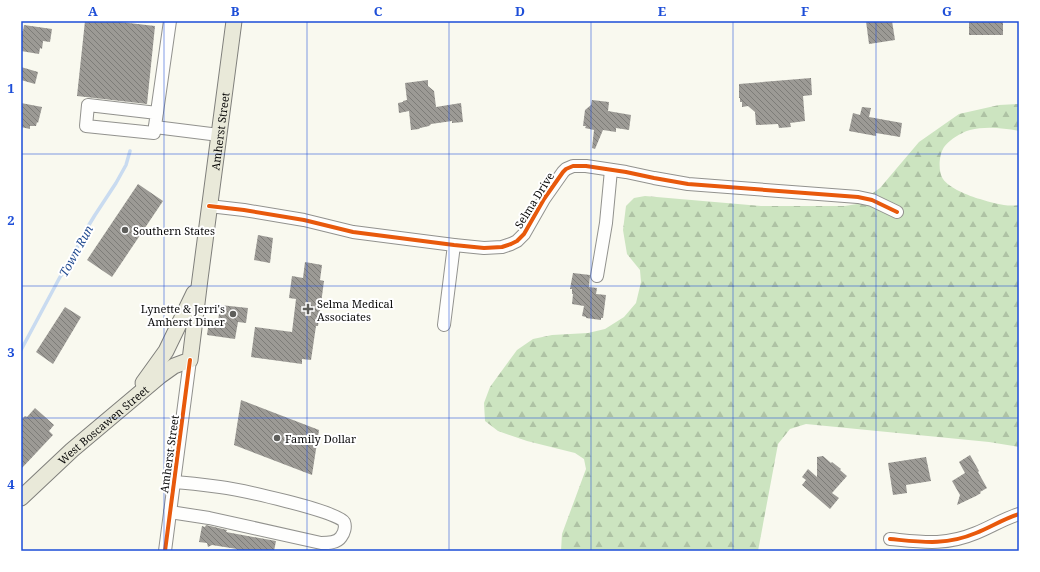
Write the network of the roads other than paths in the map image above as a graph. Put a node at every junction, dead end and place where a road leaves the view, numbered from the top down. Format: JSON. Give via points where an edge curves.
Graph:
{"nodes":[{"id":1,"x":170,"y":21,"type":"edge"},
{"id":2,"x":234,"y":21,"type":"edge"},
{"id":3,"x":157,"y":113,"type":"junction"},
{"id":4,"x":154,"y":130,"type":"junction"},
{"id":5,"x":219,"y":135,"type":"junction"},
{"id":6,"x":611,"y":170,"type":"junction"},
{"id":7,"x":210,"y":206,"type":"junction"},
{"id":8,"x":897,"y":212,"type":"dead end"},
{"id":9,"x":454,"y":245,"type":"junction"},
{"id":10,"x":597,"y":276,"type":"dead end"},
{"id":11,"x":200,"y":279,"type":"junction"},
{"id":12,"x":444,"y":325,"type":"dead end"},
{"id":13,"x":190,"y":360,"type":"junction"},
{"id":14,"x":132,"y":399,"type":"junction"},
{"id":15,"x":174,"y":482,"type":"junction"},
{"id":16,"x":21,"y":498,"type":"edge"},
{"id":17,"x":170,"y":512,"type":"junction"},
{"id":18,"x":1019,"y":514,"type":"edge"},
{"id":19,"x":890,"y":539,"type":"dead end"},
{"id":20,"x":165,"y":551,"type":"edge"}],
"edges":[{"from":1,"to":3,"type":"street"},
{"from":2,"to":5,"type":"main road","name":"Amherst Street"},
{"from":3,"to":4,"type":"street"},
{"from":3,"to":4,"type":"street","via":[[88,106],[86,126]]},
{"from":4,"to":5,"type":"street"},
{"from":5,"to":7,"type":"main road","name":"Amherst Street"},
{"from":6,"to":8,"type":"street","name":"Selma Drive","via":[[688,184],[858,197],[872,200]]},
{"from":6,"to":9,"type":"street","name":"Selma Drive","via":[[586,166],[566,169],[544,199],[524,234],[511,244],[484,248]]},
{"from":6,"to":10,"type":"street"},
{"from":7,"to":9,"type":"street","name":"Selma Drive","via":[[304,220],[353,232]]},
{"from":7,"to":11,"type":"main road","name":"Amherst Street"},
{"from":9,"to":12,"type":"street"},
{"from":11,"to":13,"type":"main road","name":"Amherst Street"},
{"from":11,"to":14,"type":"main road","via":[[166,351]]},
{"from":13,"to":14,"type":"main road","name":"West Boscawen Street","via":[[174,366]]},
{"from":13,"to":15,"type":"street","name":"Amherst Street"},
{"from":14,"to":16,"type":"main road","name":"West Boscawen Street"},
{"from":15,"to":17,"type":"street","name":"Amherst Street"},
{"from":15,"to":17,"type":"street","via":[[222,487],[272,498],[339,518],[344,522],[345,528],[338,540],[322,543]]},
{"from":17,"to":20,"type":"street","name":"Amherst Street"},
{"from":18,"to":19,"type":"street","via":[[977,533],[944,542]]}]}
